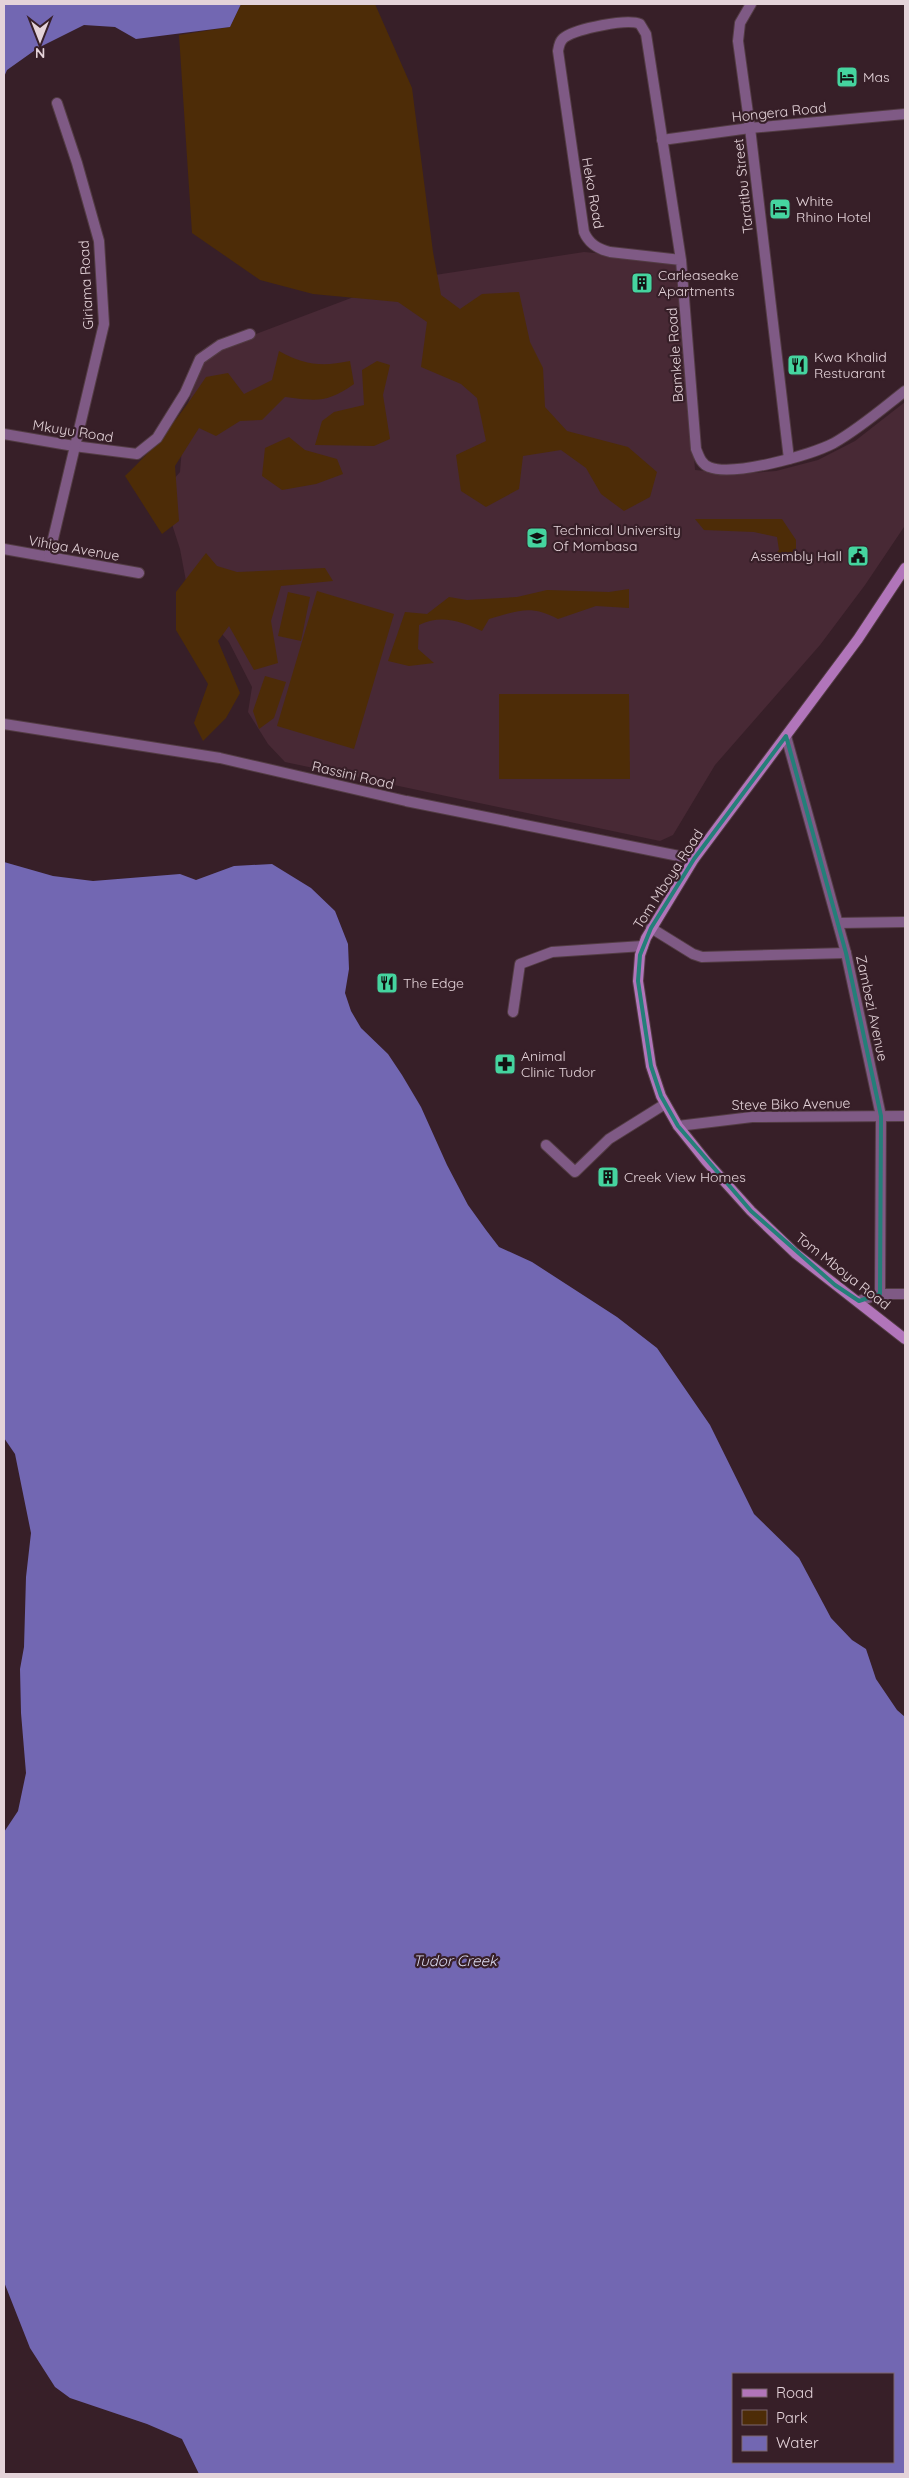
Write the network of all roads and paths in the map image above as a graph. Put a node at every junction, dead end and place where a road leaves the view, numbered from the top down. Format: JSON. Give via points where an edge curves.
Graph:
{"nodes":[{"id":1,"x":752,"y":4,"type":"edge"},
{"id":2,"x":57,"y":103,"type":"dead end"},
{"id":3,"x":903,"y":112,"type":"edge"},
{"id":4,"x":750,"y":128,"type":"junction"},
{"id":5,"x":662,"y":140,"type":"junction"},
{"id":6,"x":681,"y":260,"type":"junction"},
{"id":7,"x":250,"y":334,"type":"dead end"},
{"id":8,"x":905,"y":391,"type":"edge"},
{"id":9,"x":4,"y":434,"type":"edge"},
{"id":10,"x":74,"y":446,"type":"junction"},
{"id":11,"x":789,"y":459,"type":"junction"},
{"id":12,"x":4,"y":549,"type":"edge"},
{"id":13,"x":49,"y":556,"type":"junction"},
{"id":14,"x":905,"y":568,"type":"edge"},
{"id":15,"x":139,"y":573,"type":"dead end"},
{"id":16,"x":4,"y":724,"type":"edge"},
{"id":17,"x":786,"y":736,"type":"junction"},
{"id":18,"x":694,"y":859,"type":"junction"},
{"id":19,"x":905,"y":922,"type":"edge"},
{"id":20,"x":838,"y":923,"type":"junction"},
{"id":21,"x":651,"y":928,"type":"junction"},
{"id":22,"x":643,"y":946,"type":"junction"},
{"id":23,"x":846,"y":953,"type":"junction"},
{"id":24,"x":514,"y":1012,"type":"dead end"},
{"id":25,"x":665,"y":1104,"type":"junction"},
{"id":26,"x":881,"y":1116,"type":"junction"},
{"id":27,"x":905,"y":1116,"type":"edge"},
{"id":28,"x":678,"y":1126,"type":"junction"},
{"id":29,"x":546,"y":1145,"type":"dead end"},
{"id":30,"x":880,"y":1294,"type":"junction"},
{"id":31,"x":905,"y":1294,"type":"edge"},
{"id":32,"x":859,"y":1301,"type":"junction"},
{"id":33,"x":905,"y":1339,"type":"edge"}],
"edges":[{"from":1,"to":4,"type":"street","name":"Taratibu Street","via":[[738,31]]},
{"from":2,"to":10,"type":"street","name":"Giriama Road","via":[[78,163],[99,241],[104,324]]},
{"from":3,"to":4,"type":"street","name":"Hongera Road"},
{"from":4,"to":5,"type":"street","name":"Hongera Road"},
{"from":4,"to":11,"type":"street","name":"Taratibu Street"},
{"from":5,"to":6,"type":"street","name":"Heko Road"},
{"from":5,"to":6,"type":"street","name":"Heko Road","via":[[650,51],[640,24],[629,22],[566,36],[558,51],[587,239],[600,250]]},
{"from":6,"to":11,"type":"street","name":"Bamkele Road","via":[[696,449],[700,460],[715,469],[769,465]]},
{"from":7,"to":10,"type":"street","name":"Mkuyu Road","via":[[220,345],[200,358],[185,394],[158,438],[137,454]]},
{"from":8,"to":11,"type":"street","via":[[834,443]]},
{"from":9,"to":10,"type":"street","name":"Mkuyu Road"},
{"from":10,"to":13,"type":"street","name":"Giriama Road"},
{"from":12,"to":13,"type":"street","name":"Vihiga Avenue"},
{"from":13,"to":15,"type":"street","name":"Vihiga Avenue"},
{"from":14,"to":17,"type":"main road","name":"Tom Mboya Road","via":[[858,639]]},
{"from":16,"to":18,"type":"street","name":"Rassini Road","via":[[220,758],[406,801]]},
{"from":17,"to":18,"type":"main road","name":"Tom Mboya Road"},
{"from":17,"to":20,"type":"street","name":"Zambezi Avenue"},
{"from":18,"to":21,"type":"main road","name":"Tom Mboya Road"},
{"from":19,"to":20,"type":"street"},
{"from":20,"to":23,"type":"street","name":"Zambezi Avenue"},
{"from":21,"to":22,"type":"main road","name":"Tom Mboya Road"},
{"from":21,"to":23,"type":"street","via":[[693,954],[702,956]]},
{"from":22,"to":24,"type":"street","via":[[552,952],[520,964]]},
{"from":22,"to":25,"type":"main road","name":"Tom Mboya Road","via":[[638,981],[644,1029],[651,1066]]},
{"from":23,"to":26,"type":"street","name":"Zambezi Avenue"},
{"from":25,"to":28,"type":"main road","name":"Tom Mboya Road"},
{"from":25,"to":29,"type":"street","via":[[610,1139],[575,1172]]},
{"from":26,"to":27,"type":"street","name":"Steve Biko Avenue"},
{"from":26,"to":28,"type":"street","name":"Steve Biko Avenue","via":[[752,1117]]},
{"from":26,"to":30,"type":"street","name":"Zambezi Avenue"},
{"from":28,"to":32,"type":"main road","name":"Tom Mboya Road","via":[[752,1211],[795,1253]]},
{"from":30,"to":31,"type":"street"},
{"from":30,"to":32,"type":"street"},
{"from":32,"to":33,"type":"main road","name":"Tom Mboya Road"}]}
